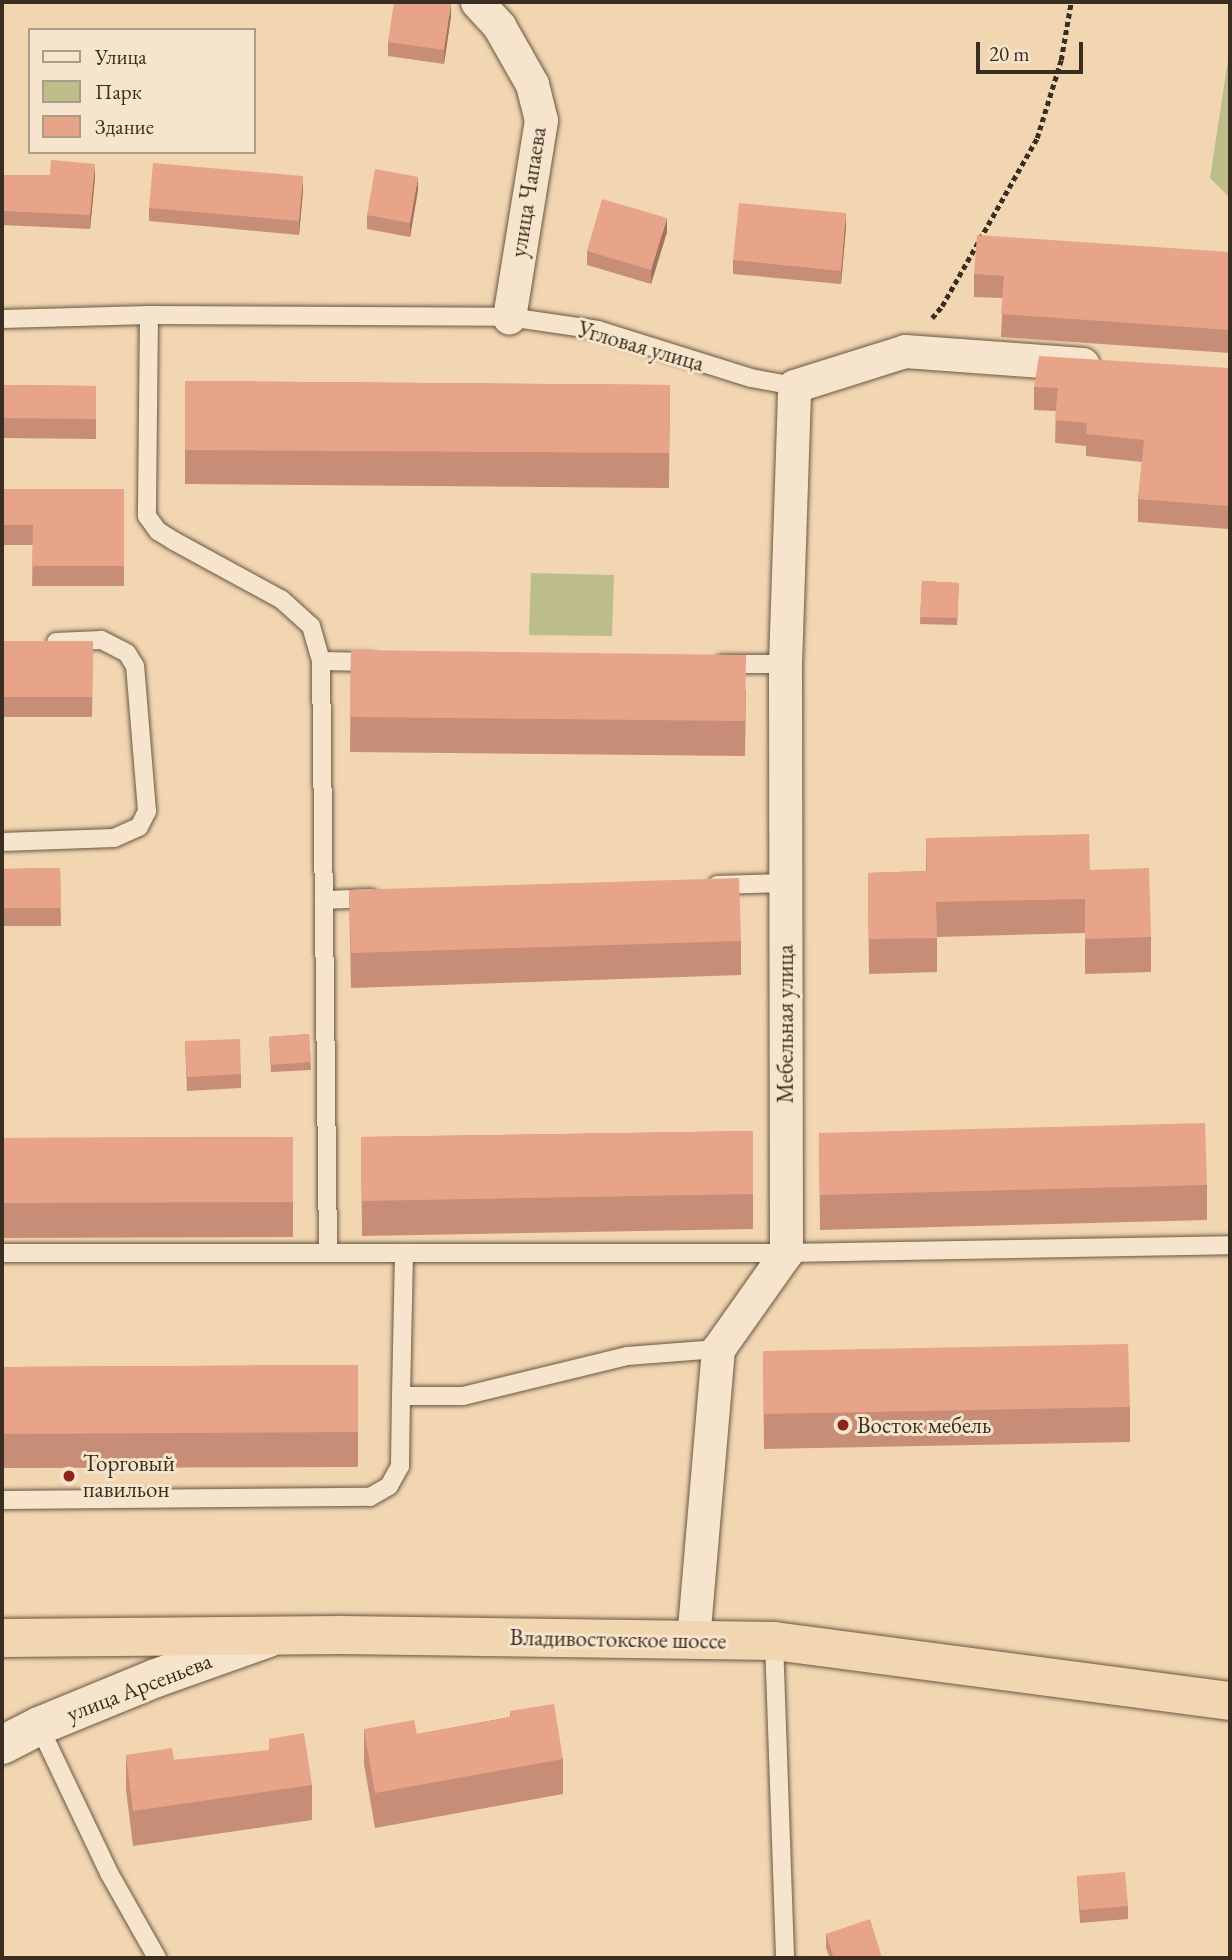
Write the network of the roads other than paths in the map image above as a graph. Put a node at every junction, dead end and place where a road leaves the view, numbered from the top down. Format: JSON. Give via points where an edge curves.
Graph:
{"nodes":[{"id":1,"x":477,"y":2,"type":"edge"},
{"id":2,"x":149,"y":315,"type":"junction"},
{"id":3,"x":509,"y":317,"type":"junction"},
{"id":4,"x":2,"y":320,"type":"edge"},
{"id":5,"x":1111,"y":366,"type":"edge"},
{"id":6,"x":794,"y":386,"type":"junction"},
{"id":7,"x":39,"y":642,"type":"edge"},
{"id":8,"x":321,"y":661,"type":"junction"},
{"id":9,"x":389,"y":662,"type":"edge"},
{"id":10,"x":704,"y":664,"type":"edge"},
{"id":11,"x":785,"y":664,"type":"junction"},
{"id":12,"x":2,"y":842,"type":"edge"},
{"id":13,"x":784,"y":883,"type":"junction"},
{"id":14,"x":700,"y":886,"type":"edge"},
{"id":15,"x":394,"y":897,"type":"edge"},
{"id":16,"x":324,"y":900,"type":"junction"},
{"id":17,"x":1230,"y":1245,"type":"edge"},
{"id":18,"x":328,"y":1252,"type":"junction"},
{"id":19,"x":2,"y":1253,"type":"edge"},
{"id":20,"x":404,"y":1253,"type":"junction"},
{"id":21,"x":786,"y":1253,"type":"junction"},
{"id":22,"x":718,"y":1349,"type":"junction"},
{"id":23,"x":401,"y":1396,"type":"junction"},
{"id":24,"x":2,"y":1500,"type":"edge"},
{"id":25,"x":278,"y":1635,"type":"junction"},
{"id":26,"x":2,"y":1638,"type":"edge"},
{"id":27,"x":693,"y":1640,"type":"junction"},
{"id":28,"x":774,"y":1641,"type":"junction"},
{"id":29,"x":1230,"y":1701,"type":"edge"},
{"id":30,"x":39,"y":1726,"type":"junction"},
{"id":31,"x":2,"y":1745,"type":"edge"},
{"id":32,"x":157,"y":1958,"type":"edge"},
{"id":33,"x":785,"y":1958,"type":"edge"}],
"edges":[{"from":1,"to":3,"type":"street","name":"улица Чапаева","via":[[499,26],[532,84],[541,120]]},
{"from":2,"to":3,"type":"lane","name":"Угловая улица"},
{"from":2,"to":4,"type":"lane","name":"Угловая улица"},
{"from":2,"to":8,"type":"lane","via":[[147,516],[158,531],[174,541],[282,600],[311,626]]},
{"from":3,"to":6,"type":"lane","name":"Угловая улица","via":[[598,330],[751,379]]},
{"from":5,"to":6,"type":"street","name":"Угловая улица","via":[[905,351]]},
{"from":6,"to":11,"type":"street","name":"Мебельная улица"},
{"from":7,"to":12,"type":"lane","via":[[101,640],[127,653],[135,666],[147,811],[139,827],[114,838]]},
{"from":8,"to":9,"type":"lane"},
{"from":8,"to":16,"type":"lane"},
{"from":10,"to":11,"type":"lane"},
{"from":11,"to":13,"type":"street","name":"Мебельная улица"},
{"from":13,"to":14,"type":"lane"},
{"from":13,"to":21,"type":"street","name":"Мебельная улица"},
{"from":15,"to":16,"type":"lane"},
{"from":16,"to":18,"type":"lane"},
{"from":17,"to":21,"type":"lane"},
{"from":18,"to":19,"type":"lane"},
{"from":18,"to":20,"type":"lane"},
{"from":20,"to":21,"type":"lane"},
{"from":20,"to":23,"type":"lane"},
{"from":21,"to":22,"type":"street"},
{"from":22,"to":23,"type":"lane","via":[[627,1356],[463,1396]]},
{"from":22,"to":27,"type":"street"},
{"from":23,"to":24,"type":"lane","via":[[400,1466],[388,1486],[370,1497]]},
{"from":25,"to":26,"type":"highway","name":"Владивостокское шоссе"},
{"from":25,"to":27,"type":"highway","name":"Владивостокское шоссе"},
{"from":25,"to":30,"type":"street","name":"улица Арсеньева"},
{"from":27,"to":28,"type":"highway","name":"Владивостокское шоссе"},
{"from":28,"to":29,"type":"highway","name":"Владивостокское шоссе"},
{"from":28,"to":33,"type":"lane"},
{"from":30,"to":31,"type":"street","name":"улица Арсеньева"},
{"from":30,"to":32,"type":"lane","via":[[109,1873]]}]}
